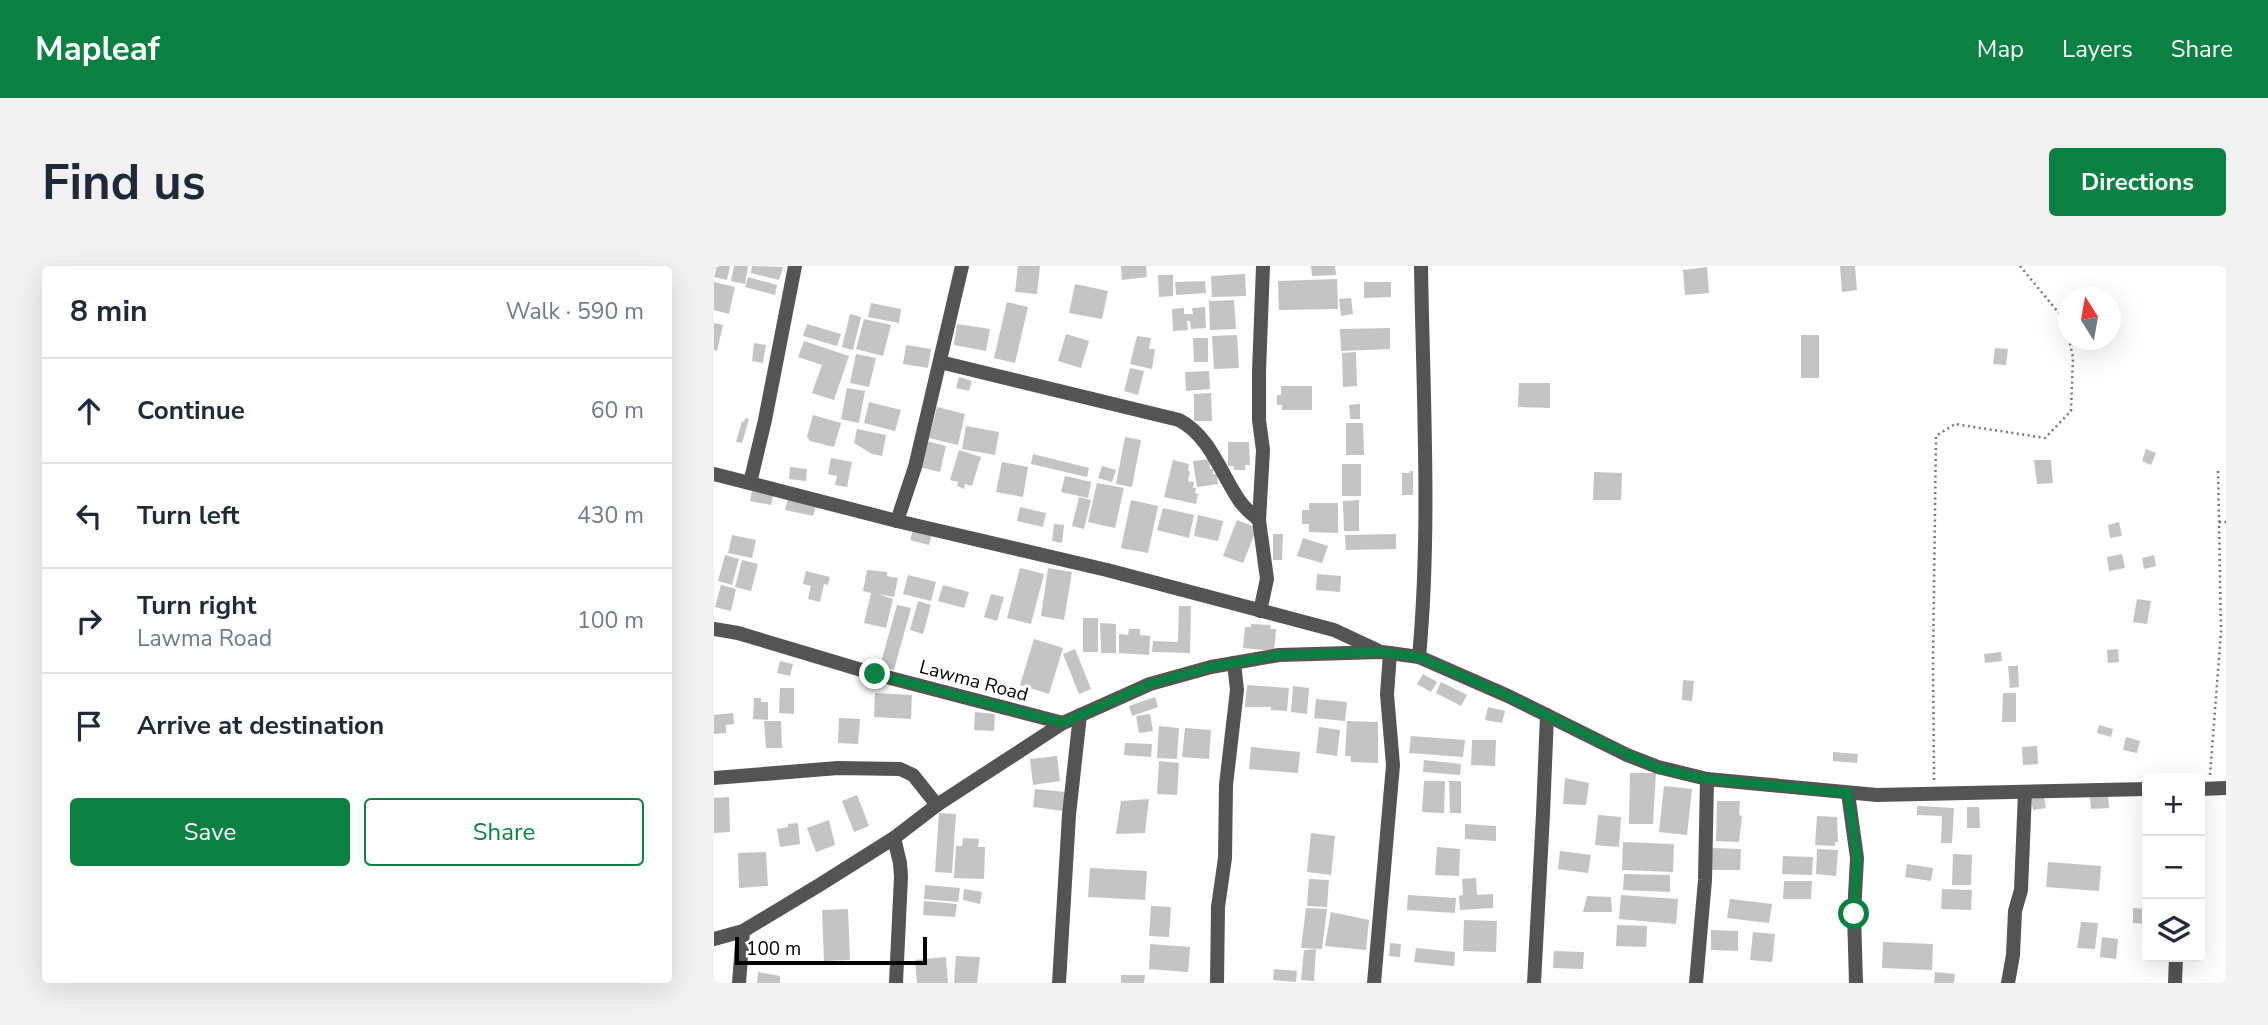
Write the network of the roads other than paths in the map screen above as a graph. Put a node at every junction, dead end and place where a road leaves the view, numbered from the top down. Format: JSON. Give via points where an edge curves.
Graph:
{"nodes":[{"id":1,"x":795,"y":266,"type":"edge"},
{"id":2,"x":962,"y":266,"type":"edge"},
{"id":3,"x":1263,"y":266,"type":"edge"},
{"id":4,"x":1421,"y":266,"type":"edge"},
{"id":5,"x":940,"y":362,"type":"junction"},
{"id":6,"x":714,"y":474,"type":"edge"},
{"id":7,"x":750,"y":483,"type":"junction"},
{"id":8,"x":1259,"y":520,"type":"junction"},
{"id":9,"x":897,"y":521,"type":"junction"},
{"id":10,"x":1260,"y":611,"type":"junction"},
{"id":11,"x":714,"y":629,"type":"edge"},
{"id":12,"x":1334,"y":630,"type":"junction"},
{"id":13,"x":1386,"y":652,"type":"junction"},
{"id":14,"x":1327,"y":653,"type":"junction"},
{"id":15,"x":1419,"y":657,"type":"junction"},
{"id":16,"x":1234,"y":663,"type":"junction"},
{"id":17,"x":1080,"y":715,"type":"junction"},
{"id":18,"x":1546,"y":715,"type":"junction"},
{"id":19,"x":1063,"y":723,"type":"junction"},
{"id":20,"x":714,"y":778,"type":"edge"},
{"id":21,"x":1707,"y":779,"type":"junction"},
{"id":22,"x":2205,"y":788,"type":"edge"},
{"id":23,"x":2226,"y":788,"type":"edge"},
{"id":24,"x":2142,"y":789,"type":"edge"},
{"id":25,"x":2025,"y":792,"type":"junction"},
{"id":26,"x":1848,"y":793,"type":"junction"},
{"id":27,"x":937,"y":805,"type":"junction"},
{"id":28,"x":894,"y":838,"type":"junction"},
{"id":29,"x":743,"y":932,"type":"junction"},
{"id":30,"x":714,"y":939,"type":"edge"},
{"id":31,"x":2176,"y":962,"type":"edge"},
{"id":32,"x":739,"y":983,"type":"edge"},
{"id":33,"x":896,"y":983,"type":"edge"},
{"id":34,"x":1059,"y":983,"type":"edge"},
{"id":35,"x":1217,"y":983,"type":"edge"},
{"id":36,"x":1374,"y":983,"type":"edge"},
{"id":37,"x":1534,"y":983,"type":"edge"},
{"id":38,"x":1696,"y":983,"type":"edge"},
{"id":39,"x":1856,"y":983,"type":"edge"},
{"id":40,"x":2008,"y":983,"type":"edge"},
{"id":41,"x":2175,"y":983,"type":"edge"}],
"edges":[{"from":1,"to":7,"type":"street"},
{"from":2,"to":5,"type":"street"},
{"from":3,"to":8,"type":"street"},
{"from":4,"to":15,"type":"street","via":[[1425,528]]},
{"from":5,"to":8,"type":"street","via":[[1180,420],[1216,458],[1240,502]]},
{"from":5,"to":9,"type":"street"},
{"from":6,"to":7,"type":"street"},
{"from":7,"to":9,"type":"street"},
{"from":8,"to":10,"type":"street","via":[[1266,579]]},
{"from":9,"to":10,"type":"street"},
{"from":10,"to":12,"type":"street"},
{"from":11,"to":19,"type":"street","name":"Lawma Road"},
{"from":12,"to":13,"type":"street"},
{"from":12,"to":14,"type":"street"},
{"from":13,"to":14,"type":"street"},
{"from":13,"to":15,"type":"street"},
{"from":13,"to":36,"type":"street","via":[[1393,765]]},
{"from":14,"to":16,"type":"street"},
{"from":15,"to":18,"type":"street"},
{"from":16,"to":17,"type":"street","via":[[1150,684]]},
{"from":16,"to":35,"type":"street","via":[[1237,690],[1226,785]]},
{"from":17,"to":19,"type":"street"},
{"from":17,"to":34,"type":"street"},
{"from":18,"to":21,"type":"street","via":[[1658,768]]},
{"from":18,"to":37,"type":"street"},
{"from":19,"to":27,"type":"street"},
{"from":20,"to":27,"type":"street","via":[[838,768],[900,769],[913,775]]},
{"from":21,"to":26,"type":"street"},
{"from":21,"to":38,"type":"street"},
{"from":22,"to":23,"type":"street"},
{"from":24,"to":25,"type":"street"},
{"from":25,"to":26,"type":"street"},
{"from":25,"to":40,"type":"street","via":[[2021,890]]},
{"from":26,"to":39,"type":"street","via":[[1857,858]]},
{"from":27,"to":28,"type":"street"},
{"from":28,"to":29,"type":"street"},
{"from":28,"to":33,"type":"street","via":[[901,877]]},
{"from":29,"to":30,"type":"street"},
{"from":29,"to":32,"type":"street"},
{"from":31,"to":41,"type":"street"}]}
